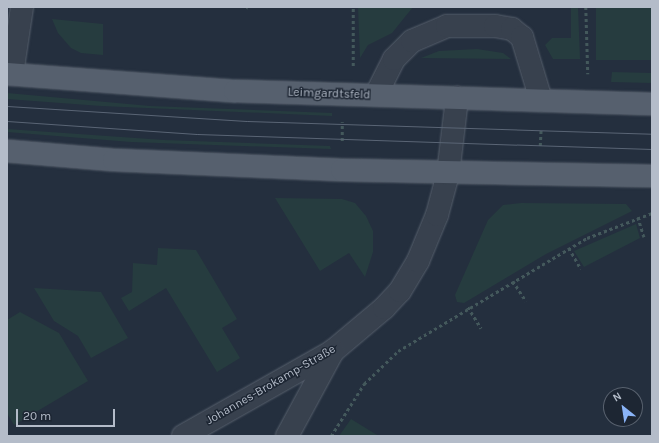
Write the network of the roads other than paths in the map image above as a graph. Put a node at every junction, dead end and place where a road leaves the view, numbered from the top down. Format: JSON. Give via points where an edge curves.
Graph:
{"nodes":[{"id":1,"x":22,"y":7,"type":"edge"},
{"id":2,"x":10,"y":74,"type":"edge"},
{"id":3,"x":376,"y":95,"type":"junction"},
{"id":4,"x":457,"y":98,"type":"junction"},
{"id":5,"x":541,"y":100,"type":"junction"},
{"id":6,"x":652,"y":104,"type":"edge"},
{"id":7,"x":7,"y":151,"type":"edge"},
{"id":8,"x":448,"y":174,"type":"junction"},
{"id":9,"x":652,"y":176,"type":"edge"},
{"id":10,"x":333,"y":351,"type":"junction"},
{"id":11,"x":184,"y":436,"type":"edge"},
{"id":12,"x":287,"y":436,"type":"edge"}],
"edges":[{"from":1,"to":2,"type":"street"},
{"from":2,"to":3,"type":"main road","name":"Leimgardtsfeld","via":[[200,89]]},
{"from":3,"to":4,"type":"main road","name":"Leimgardtsfeld"},
{"from":3,"to":5,"type":"street","via":[[394,59],[412,42],[439,28],[489,25],[512,29],[522,37]]},
{"from":4,"to":5,"type":"main road","name":"Leimgardtsfeld"},
{"from":4,"to":8,"type":"street","name":"Johannes-Brokamp-Straße"},
{"from":5,"to":6,"type":"main road","name":"Leimgardtsfeld"},
{"from":7,"to":8,"type":"main road","via":[[114,160]]},
{"from":8,"to":9,"type":"main road"},
{"from":8,"to":10,"type":"street","name":"Johannes-Brokamp-Straße","via":[[430,232],[406,282],[384,308]]},
{"from":10,"to":11,"type":"street","name":"Johannes-Brokamp-Straße"},
{"from":10,"to":12,"type":"street"}]}
